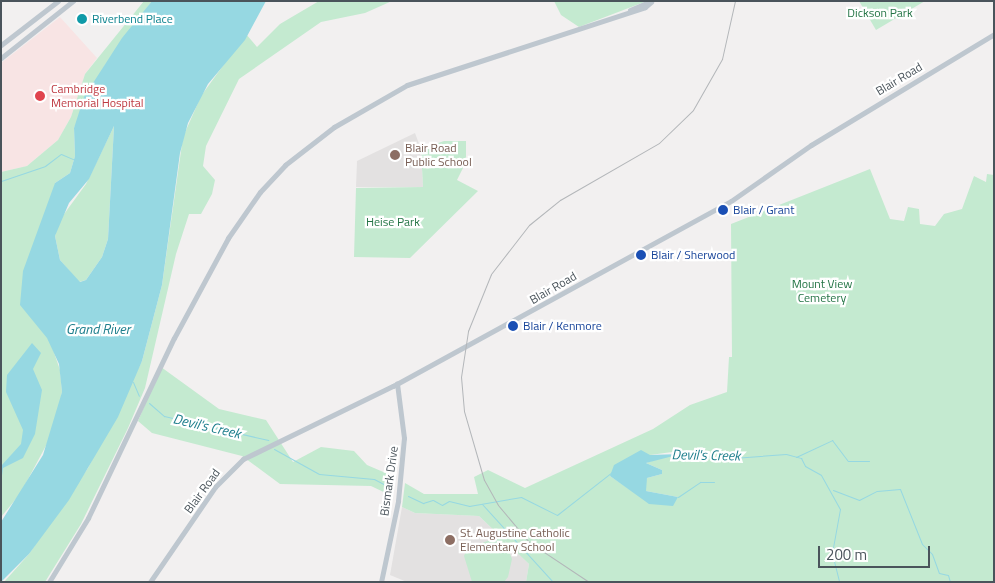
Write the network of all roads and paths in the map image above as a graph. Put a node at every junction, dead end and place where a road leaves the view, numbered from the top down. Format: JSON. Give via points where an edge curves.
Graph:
{"nodes":[{"id":1,"x":58,"y":1,"type":"edge"},
{"id":2,"x":73,"y":1,"type":"edge"},
{"id":3,"x":652,"y":2,"type":"edge"},
{"id":4,"x":994,"y":34,"type":"edge"},
{"id":5,"x":1,"y":45,"type":"edge"},
{"id":6,"x":1,"y":58,"type":"edge"},
{"id":7,"x":397,"y":383,"type":"junction"},
{"id":8,"x":49,"y":582,"type":"edge"},
{"id":9,"x":150,"y":582,"type":"edge"},
{"id":10,"x":382,"y":582,"type":"edge"}],
"edges":[{"from":1,"to":5,"type":"street"},
{"from":2,"to":6,"type":"street"},
{"from":3,"to":8,"type":"street","via":[[408,85],[334,127],[286,165],[260,192],[228,238],[174,338],[88,518]]},
{"from":4,"to":7,"type":"street","name":"Blair Road","via":[[811,145],[736,196]]},
{"from":7,"to":9,"type":"street","name":"Blair Road","via":[[236,464],[216,487]]},
{"from":7,"to":10,"type":"street","name":"Bismark Drive","via":[[404,438],[398,500]]}]}
